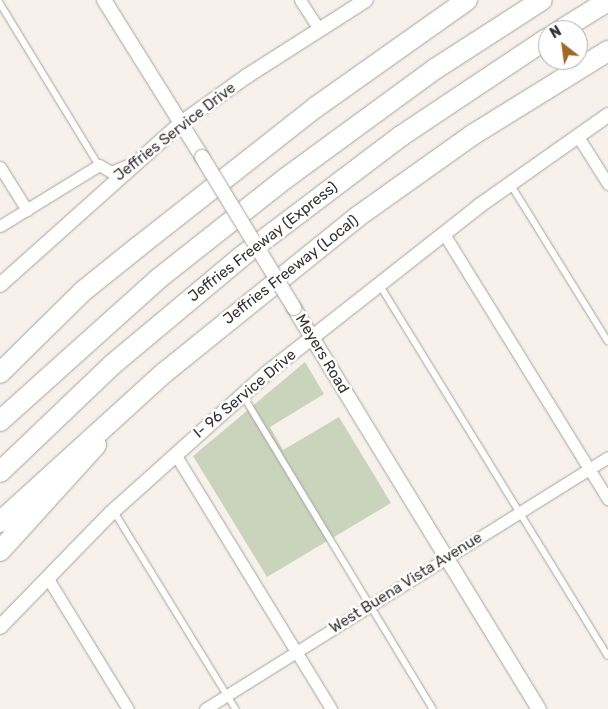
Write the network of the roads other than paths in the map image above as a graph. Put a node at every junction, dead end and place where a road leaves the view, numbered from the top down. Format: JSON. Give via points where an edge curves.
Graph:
{"nodes":[{"id":1,"x":104,"y":0,"type":"edge"},
{"id":2,"x":300,"y":0,"type":"edge"},
{"id":3,"x":366,"y":0,"type":"edge"},
{"id":4,"x":467,"y":0,"type":"edge"},
{"id":5,"x":542,"y":0,"type":"edge"},
{"id":6,"x":608,"y":1,"type":"edge"},
{"id":7,"x":0,"y":3,"type":"edge"},
{"id":8,"x":578,"y":20,"type":"edge"},
{"id":9,"x":319,"y":29,"type":"junction"},
{"id":10,"x":538,"y":45,"type":"edge"},
{"id":11,"x":608,"y":50,"type":"edge"},
{"id":12,"x":608,"y":115,"type":"edge"},
{"id":13,"x":181,"y":123,"type":"junction"},
{"id":14,"x":578,"y":136,"type":"junction"},
{"id":15,"x":135,"y":161,"type":"junction"},
{"id":16,"x":99,"y":165,"type":"junction"},
{"id":17,"x":0,"y":167,"type":"edge"},
{"id":18,"x":510,"y":183,"type":"junction"},
{"id":19,"x":608,"y":184,"type":"edge"},
{"id":20,"x":27,"y":210,"type":"junction"},
{"id":21,"x":0,"y":226,"type":"edge"},
{"id":22,"x":444,"y":234,"type":"junction"},
{"id":23,"x":380,"y":284,"type":"junction"},
{"id":24,"x":0,"y":285,"type":"edge"},
{"id":25,"x":82,"y":292,"type":"junction"},
{"id":26,"x":312,"y":337,"type":"junction"},
{"id":27,"x":608,"y":340,"type":"edge"},
{"id":28,"x":0,"y":358,"type":"edge"},
{"id":29,"x":0,"y":373,"type":"edge"},
{"id":30,"x":243,"y":395,"type":"junction"},
{"id":31,"x":117,"y":414,"type":"junction"},
{"id":32,"x":0,"y":421,"type":"edge"},
{"id":33,"x":175,"y":454,"type":"junction"},
{"id":34,"x":608,"y":457,"type":"edge"},
{"id":35,"x":589,"y":469,"type":"junction"},
{"id":36,"x":0,"y":472,"type":"edge"},
{"id":37,"x":608,"y":500,"type":"edge"},
{"id":38,"x":114,"y":511,"type":"junction"},
{"id":39,"x":520,"y":512,"type":"junction"},
{"id":40,"x":0,"y":522,"type":"edge"},
{"id":41,"x":0,"y":551,"type":"edge"},
{"id":42,"x":445,"y":558,"type":"junction"},
{"id":43,"x":47,"y":577,"type":"junction"},
{"id":44,"x":369,"y":606,"type":"junction"},
{"id":45,"x":0,"y":627,"type":"edge"},
{"id":46,"x":295,"y":652,"type":"junction"},
{"id":47,"x":608,"y":656,"type":"edge"},
{"id":48,"x":227,"y":695,"type":"junction"},
{"id":49,"x":128,"y":709,"type":"edge"},
{"id":50,"x":205,"y":709,"type":"edge"},
{"id":51,"x":236,"y":709,"type":"edge"},
{"id":52,"x":330,"y":709,"type":"edge"},
{"id":53,"x":434,"y":709,"type":"edge"},
{"id":54,"x":539,"y":709,"type":"edge"}],
"edges":[{"from":1,"to":13,"type":"street","name":"Meyers Road"},
{"from":2,"to":9,"type":"street"},
{"from":3,"to":9,"type":"street","name":"Jeffries Service Drive"},
{"from":4,"to":25,"type":"highway","via":[[316,107]]},
{"from":5,"to":32,"type":"highway","via":[[435,69],[286,178],[158,279]]},
{"from":6,"to":8,"type":"highway"},
{"from":7,"to":16,"type":"lane"},
{"from":9,"to":13,"type":"street","name":"Jeffries Service Drive"},
{"from":10,"to":36,"type":"highway","name":"Jeffries Freeway (Express)","via":[[401,136],[241,257],[112,365]]},
{"from":11,"to":31,"type":"highway","name":"Jeffries Freeway (Local)","via":[[474,134],[357,217],[255,296]]},
{"from":12,"to":14,"type":"street","name":"I- 96 Service Drive"},
{"from":13,"to":15,"type":"street","name":"Jeffries Service Drive"},
{"from":13,"to":26,"type":"street","name":"Meyers Road","bridge":true},
{"from":14,"to":18,"type":"street","name":"I- 96 Service Drive"},
{"from":14,"to":19,"type":"street"},
{"from":15,"to":16,"type":"street","via":[[111,172]]},
{"from":15,"to":24,"type":"street","name":"Jeffries Service Drive"},
{"from":16,"to":20,"type":"street"},
{"from":17,"to":20,"type":"street"},
{"from":18,"to":22,"type":"street","name":"I- 96 Service Drive"},
{"from":18,"to":27,"type":"lane"},
{"from":20,"to":21,"type":"street"},
{"from":22,"to":23,"type":"street","name":"I- 96 Service Drive"},
{"from":22,"to":35,"type":"street"},
{"from":23,"to":26,"type":"street","name":"I- 96 Service Drive"},
{"from":23,"to":39,"type":"lane"},
{"from":25,"to":28,"type":"highway"},
{"from":25,"to":29,"type":"highway"},
{"from":26,"to":30,"type":"street","name":"I- 96 Service Drive"},
{"from":26,"to":42,"type":"street","name":"Meyers Road"},
{"from":30,"to":33,"type":"street","name":"I- 96 Service Drive"},
{"from":30,"to":44,"type":"lane"},
{"from":31,"to":40,"type":"highway","name":"Jeffries Freeway (Local)"},
{"from":31,"to":41,"type":"highway","via":[[88,457]]},
{"from":33,"to":38,"type":"street","name":"I- 96 Service Drive"},
{"from":33,"to":46,"type":"street"},
{"from":34,"to":35,"type":"street","name":"West Buena Vista Avenue"},
{"from":35,"to":37,"type":"street"},
{"from":35,"to":39,"type":"street","name":"West Buena Vista Avenue"},
{"from":38,"to":43,"type":"street","name":"I- 96 Service Drive"},
{"from":38,"to":48,"type":"lane"},
{"from":39,"to":42,"type":"street","name":"West Buena Vista Avenue"},
{"from":39,"to":47,"type":"lane"},
{"from":42,"to":44,"type":"street","name":"West Buena Vista Avenue"},
{"from":42,"to":54,"type":"street","name":"Meyers Road"},
{"from":43,"to":45,"type":"street","name":"I- 96 Service Drive"},
{"from":43,"to":49,"type":"street"},
{"from":44,"to":46,"type":"street","name":"West Buena Vista Avenue"},
{"from":44,"to":53,"type":"lane"},
{"from":46,"to":48,"type":"street","name":"West Buena Vista Avenue"},
{"from":46,"to":52,"type":"street"},
{"from":48,"to":50,"type":"street","name":"West Buena Vista Avenue"},
{"from":48,"to":51,"type":"lane"}]}
